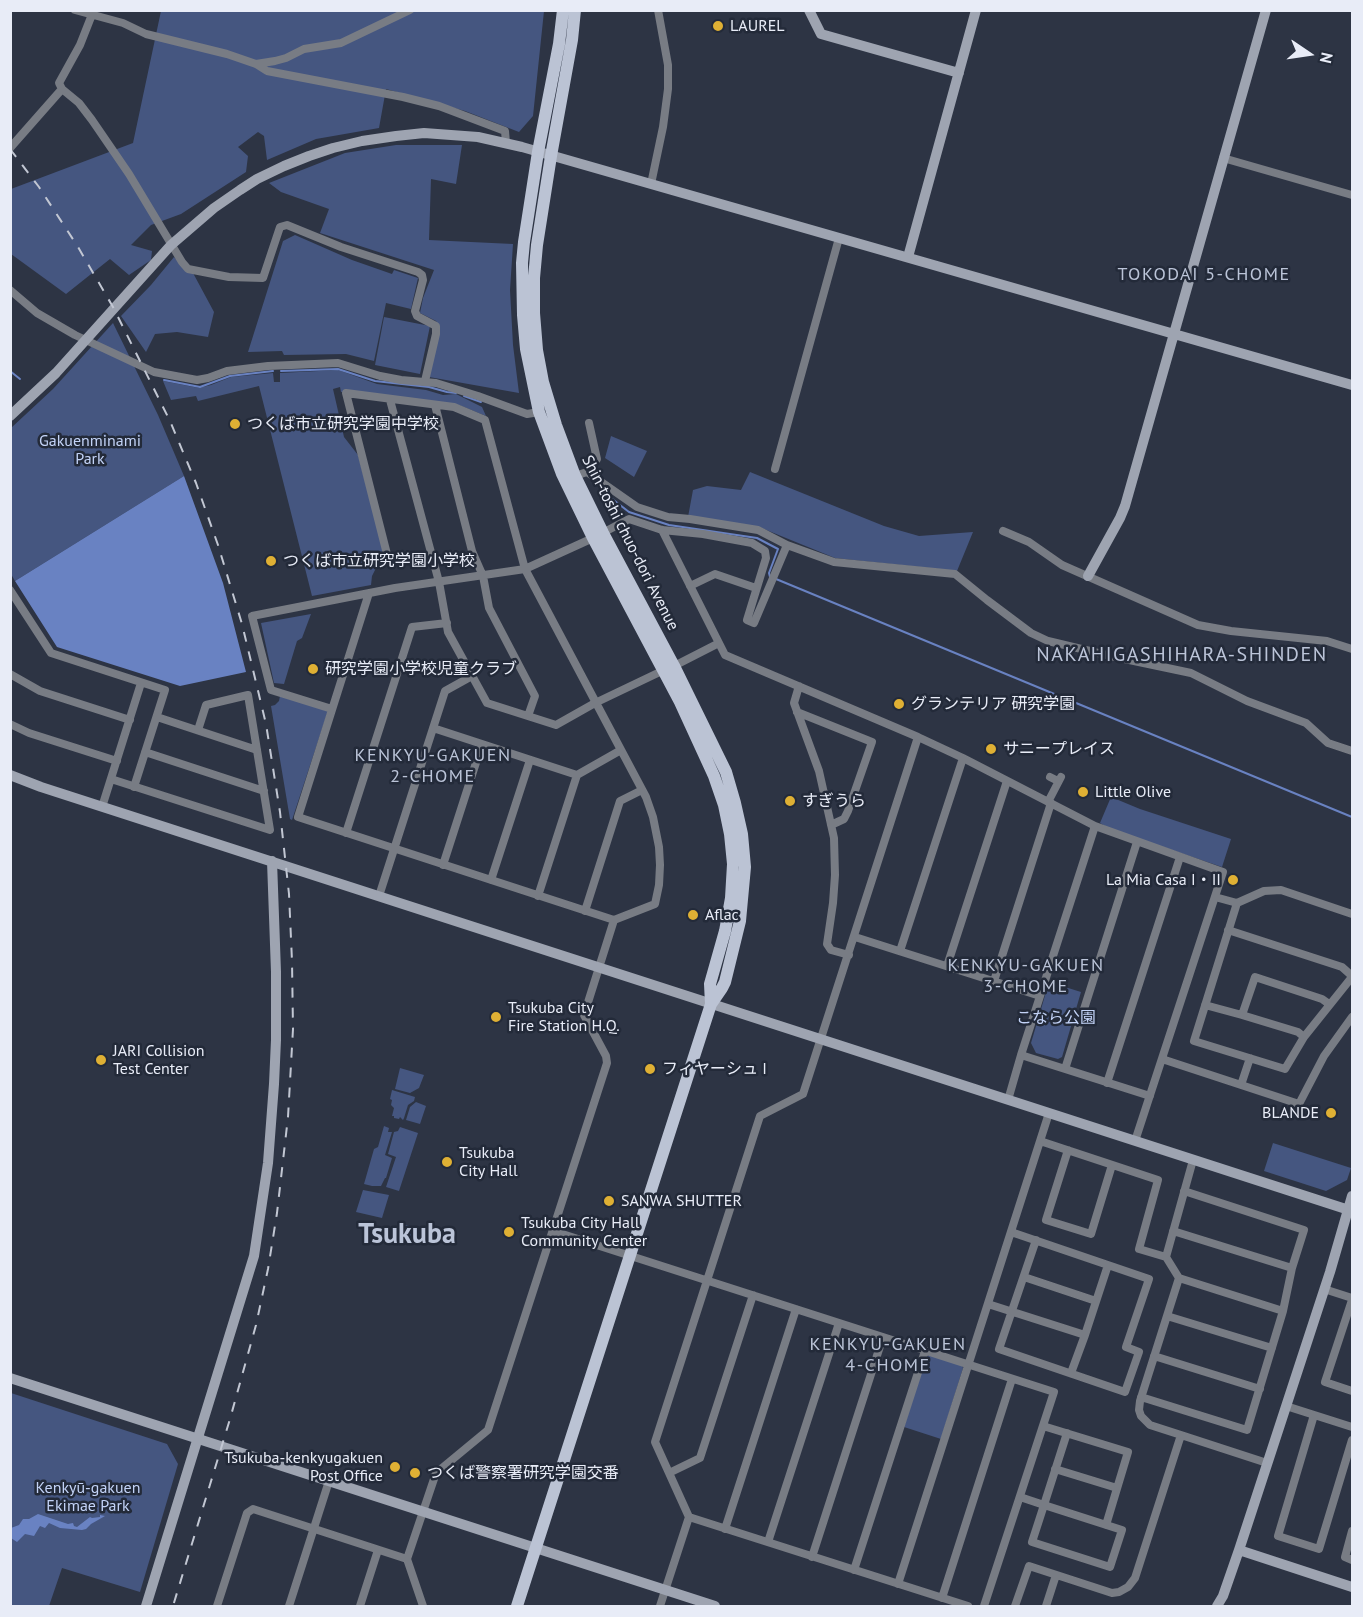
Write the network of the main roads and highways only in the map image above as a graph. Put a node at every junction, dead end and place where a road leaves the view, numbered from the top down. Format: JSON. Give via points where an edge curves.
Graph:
{"nodes":[{"id":1,"x":563,"y":10,"type":"edge"},
{"id":2,"x":575,"y":10,"type":"edge"},
{"id":3,"x":598,"y":536,"type":"junction"},
{"id":4,"x":517,"y":1606,"type":"edge"}],
"edges":[{"from":1,"to":3,"type":"main road","name":"Shin-toshi chuo-dori Avenue","via":[[522,262],[523,315],[539,412],[562,474]]},
{"from":2,"to":3,"type":"main road","name":"Shin-toshi chuo-dori Avenue","via":[[542,210],[534,313],[543,382],[556,425],[581,474]]},
{"from":3,"to":4,"type":"main road","name":"Shin-toshi chuo-dori Avenue","via":[[668,668],[714,776],[730,834],[731,898],[710,984],[711,1004]]}]}
